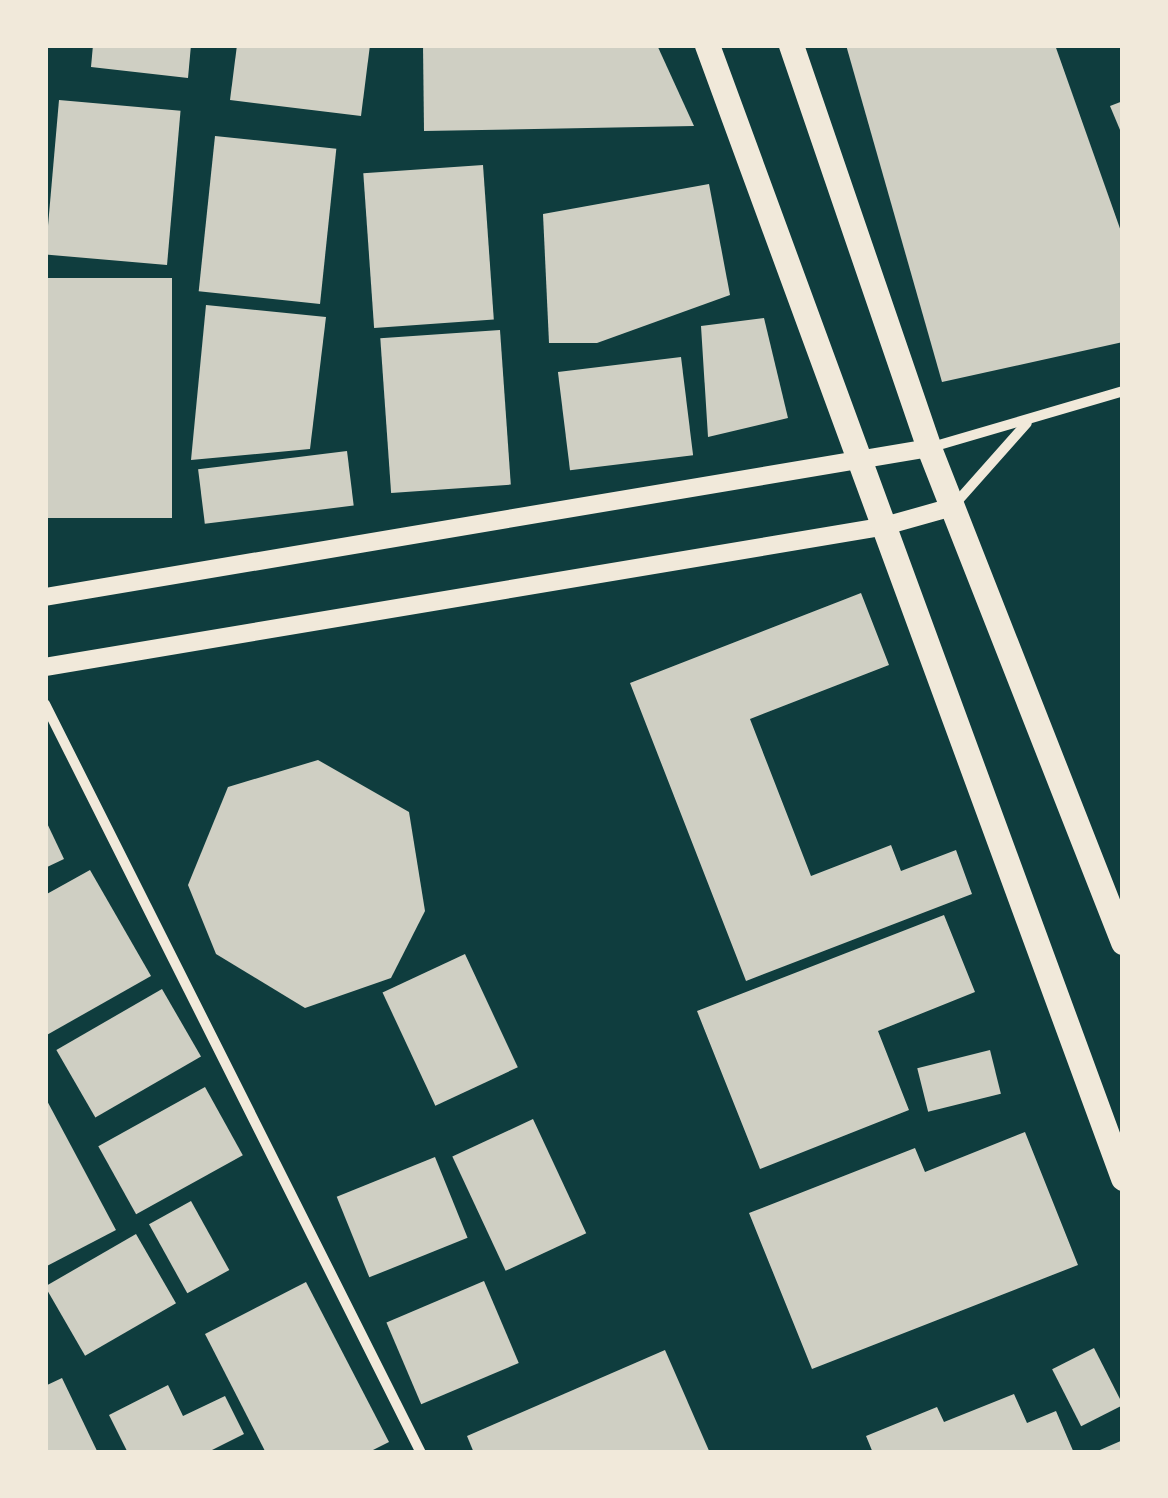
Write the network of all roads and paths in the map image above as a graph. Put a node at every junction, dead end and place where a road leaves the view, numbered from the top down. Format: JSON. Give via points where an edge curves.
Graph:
{"nodes":[{"id":1,"x":707,"y":45,"type":"edge"},
{"id":2,"x":790,"y":45,"type":"edge"},
{"id":3,"x":1123,"y":391,"type":"edge"},
{"id":4,"x":1028,"y":423,"type":"junction"},
{"id":5,"x":929,"y":448,"type":"junction"},
{"id":6,"x":863,"y":461,"type":"junction"},
{"id":7,"x":952,"y":507,"type":"junction"},
{"id":8,"x":880,"y":526,"type":"junction"},
{"id":9,"x":45,"y":597,"type":"edge"},
{"id":10,"x":45,"y":667,"type":"edge"},
{"id":11,"x":45,"y":704,"type":"edge"},
{"id":12,"x":1123,"y":942,"type":"edge"},
{"id":13,"x":1123,"y":1178,"type":"edge"},
{"id":14,"x":421,"y":1453,"type":"edge"}],
"edges":[{"from":1,"to":6,"type":"main road"},
{"from":2,"to":5,"type":"main road"},
{"from":3,"to":4,"type":"street"},
{"from":4,"to":5,"type":"street"},
{"from":4,"to":7,"type":"street"},
{"from":5,"to":6,"type":"street"},
{"from":5,"to":7,"type":"main road"},
{"from":6,"to":8,"type":"main road"},
{"from":6,"to":9,"type":"street"},
{"from":7,"to":8,"type":"street"},
{"from":7,"to":12,"type":"main road"},
{"from":8,"to":10,"type":"street"},
{"from":8,"to":13,"type":"main road"},
{"from":11,"to":14,"type":"street"}]}
